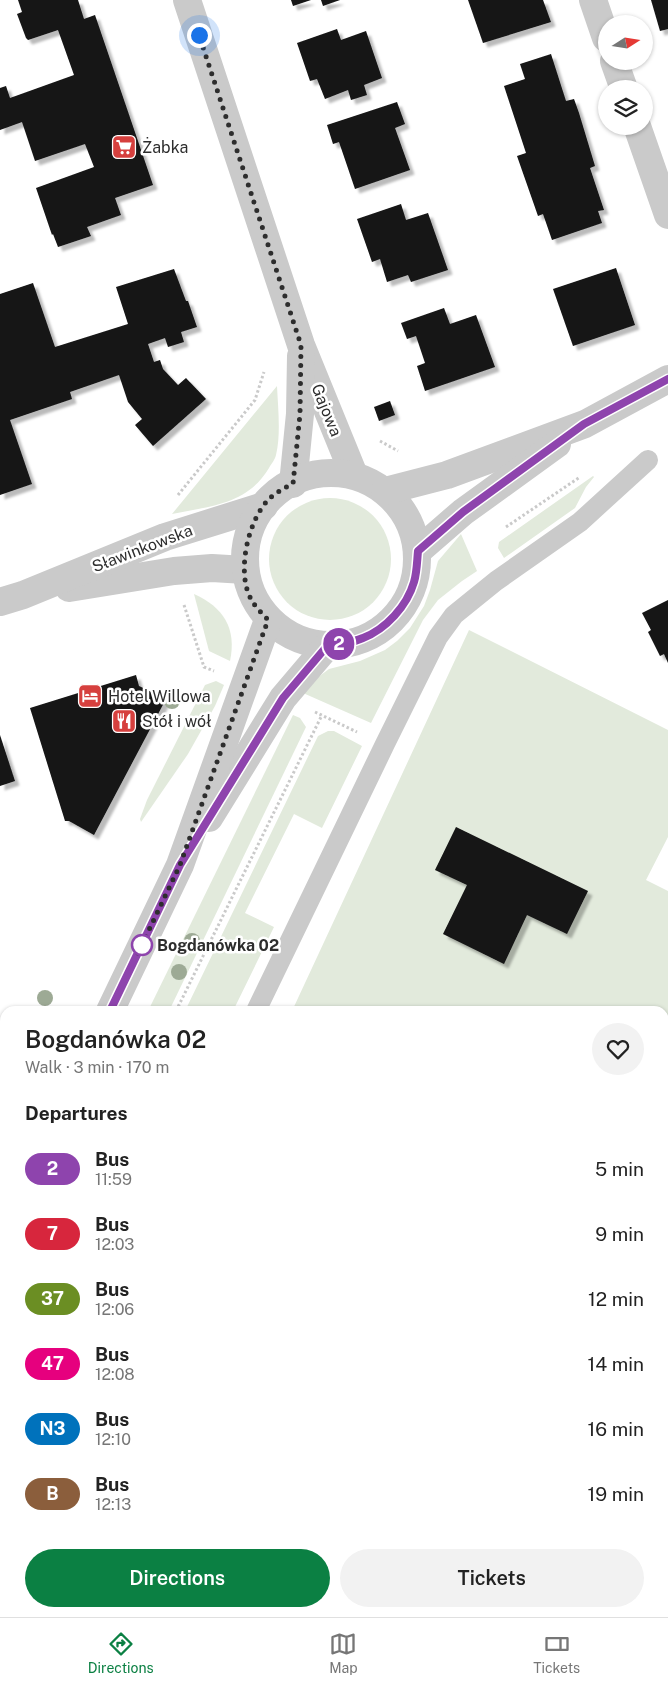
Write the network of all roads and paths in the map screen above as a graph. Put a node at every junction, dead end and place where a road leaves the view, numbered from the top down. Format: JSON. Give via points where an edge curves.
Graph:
{"nodes":[{"id":1,"x":187,"y":0,"type":"edge"},
{"id":2,"x":593,"y":0,"type":"edge"},
{"id":3,"x":598,"y":15,"type":"edge"},
{"id":4,"x":640,"y":135,"type":"edge"},
{"id":5,"x":668,"y":215,"type":"edge"},
{"id":6,"x":301,"y":345,"type":"junction"},
{"id":7,"x":267,"y":363,"type":"dead end"},
{"id":8,"x":668,"y":379,"type":"edge"},
{"id":9,"x":584,"y":424,"type":"junction"},
{"id":10,"x":648,"y":460,"type":"dead end"},
{"id":11,"x":354,"y":475,"type":"junction"},
{"id":12,"x":583,"y":475,"type":"dead end"},
{"id":13,"x":293,"y":484,"type":"junction"},
{"id":14,"x":385,"y":491,"type":"junction"},
{"id":15,"x":178,"y":496,"type":"dead end"},
{"id":16,"x":264,"y":506,"type":"junction"},
{"id":17,"x":503,"y":529,"type":"dead end"},
{"id":18,"x":418,"y":551,"type":"junction"},
{"id":19,"x":245,"y":570,"type":"junction"},
{"id":20,"x":12,"y":598,"type":"edge"},
{"id":21,"x":183,"y":602,"type":"dead end"},
{"id":22,"x":268,"y":620,"type":"junction"},
{"id":23,"x":328,"y":645,"type":"junction"},
{"id":24,"x":219,"y":673,"type":"dead end"},
{"id":25,"x":314,"y":712,"type":"dead end"},
{"id":26,"x":322,"y":715,"type":"junction"},
{"id":27,"x":365,"y":736,"type":"dead end"},
{"id":28,"x":180,"y":865,"type":"junction"},
{"id":29,"x":112,"y":1006,"type":"edge"},
{"id":30,"x":178,"y":1006,"type":"edge"},
{"id":31,"x":258,"y":1006,"type":"edge"}],
"edges":[{"from":1,"to":6,"type":"street","name":"Gajowa"},
{"from":2,"to":3,"type":"street"},
{"from":4,"to":5,"type":"street"},
{"from":6,"to":11,"type":"street","name":"Gajowa"},
{"from":6,"to":13,"type":"street","name":"Gajowa","via":[[300,414]]},
{"from":7,"to":15,"type":"path","via":[[254,400]]},
{"from":8,"to":9,"type":"street"},
{"from":9,"to":14,"type":"street","via":[[447,475]]},
{"from":9,"to":18,"type":"street","via":[[463,512]]},
{"from":10,"to":31,"type":"lane","via":[[580,522],[496,581],[454,616],[438,637]]},
{"from":11,"to":13,"type":"street","via":[[322,474]]},
{"from":11,"to":14,"type":"street"},
{"from":12,"to":17,"type":"path"},
{"from":13,"to":16,"type":"street","via":[[282,489]]},
{"from":14,"to":18,"type":"street","via":[[405,517]]},
{"from":16,"to":19,"type":"street","via":[[250,535]]},
{"from":16,"to":20,"type":"street","name":"Sławinkowska","via":[[165,537]]},
{"from":18,"to":23,"type":"street","via":[[414,582],[396,614],[363,638]]},
{"from":19,"to":20,"type":"street","name":"Sławinkowska","via":[[174,571]]},
{"from":19,"to":22,"type":"street","via":[[251,598]]},
{"from":21,"to":24,"type":"path","via":[[204,667]]},
{"from":22,"to":23,"type":"street","via":[[295,637]]},
{"from":22,"to":28,"type":"street"},
{"from":23,"to":28,"type":"street","via":[[283,698]]},
{"from":25,"to":26,"type":"path"},
{"from":26,"to":27,"type":"path"},
{"from":26,"to":30,"type":"path"},
{"from":28,"to":29,"type":"street"}]}
